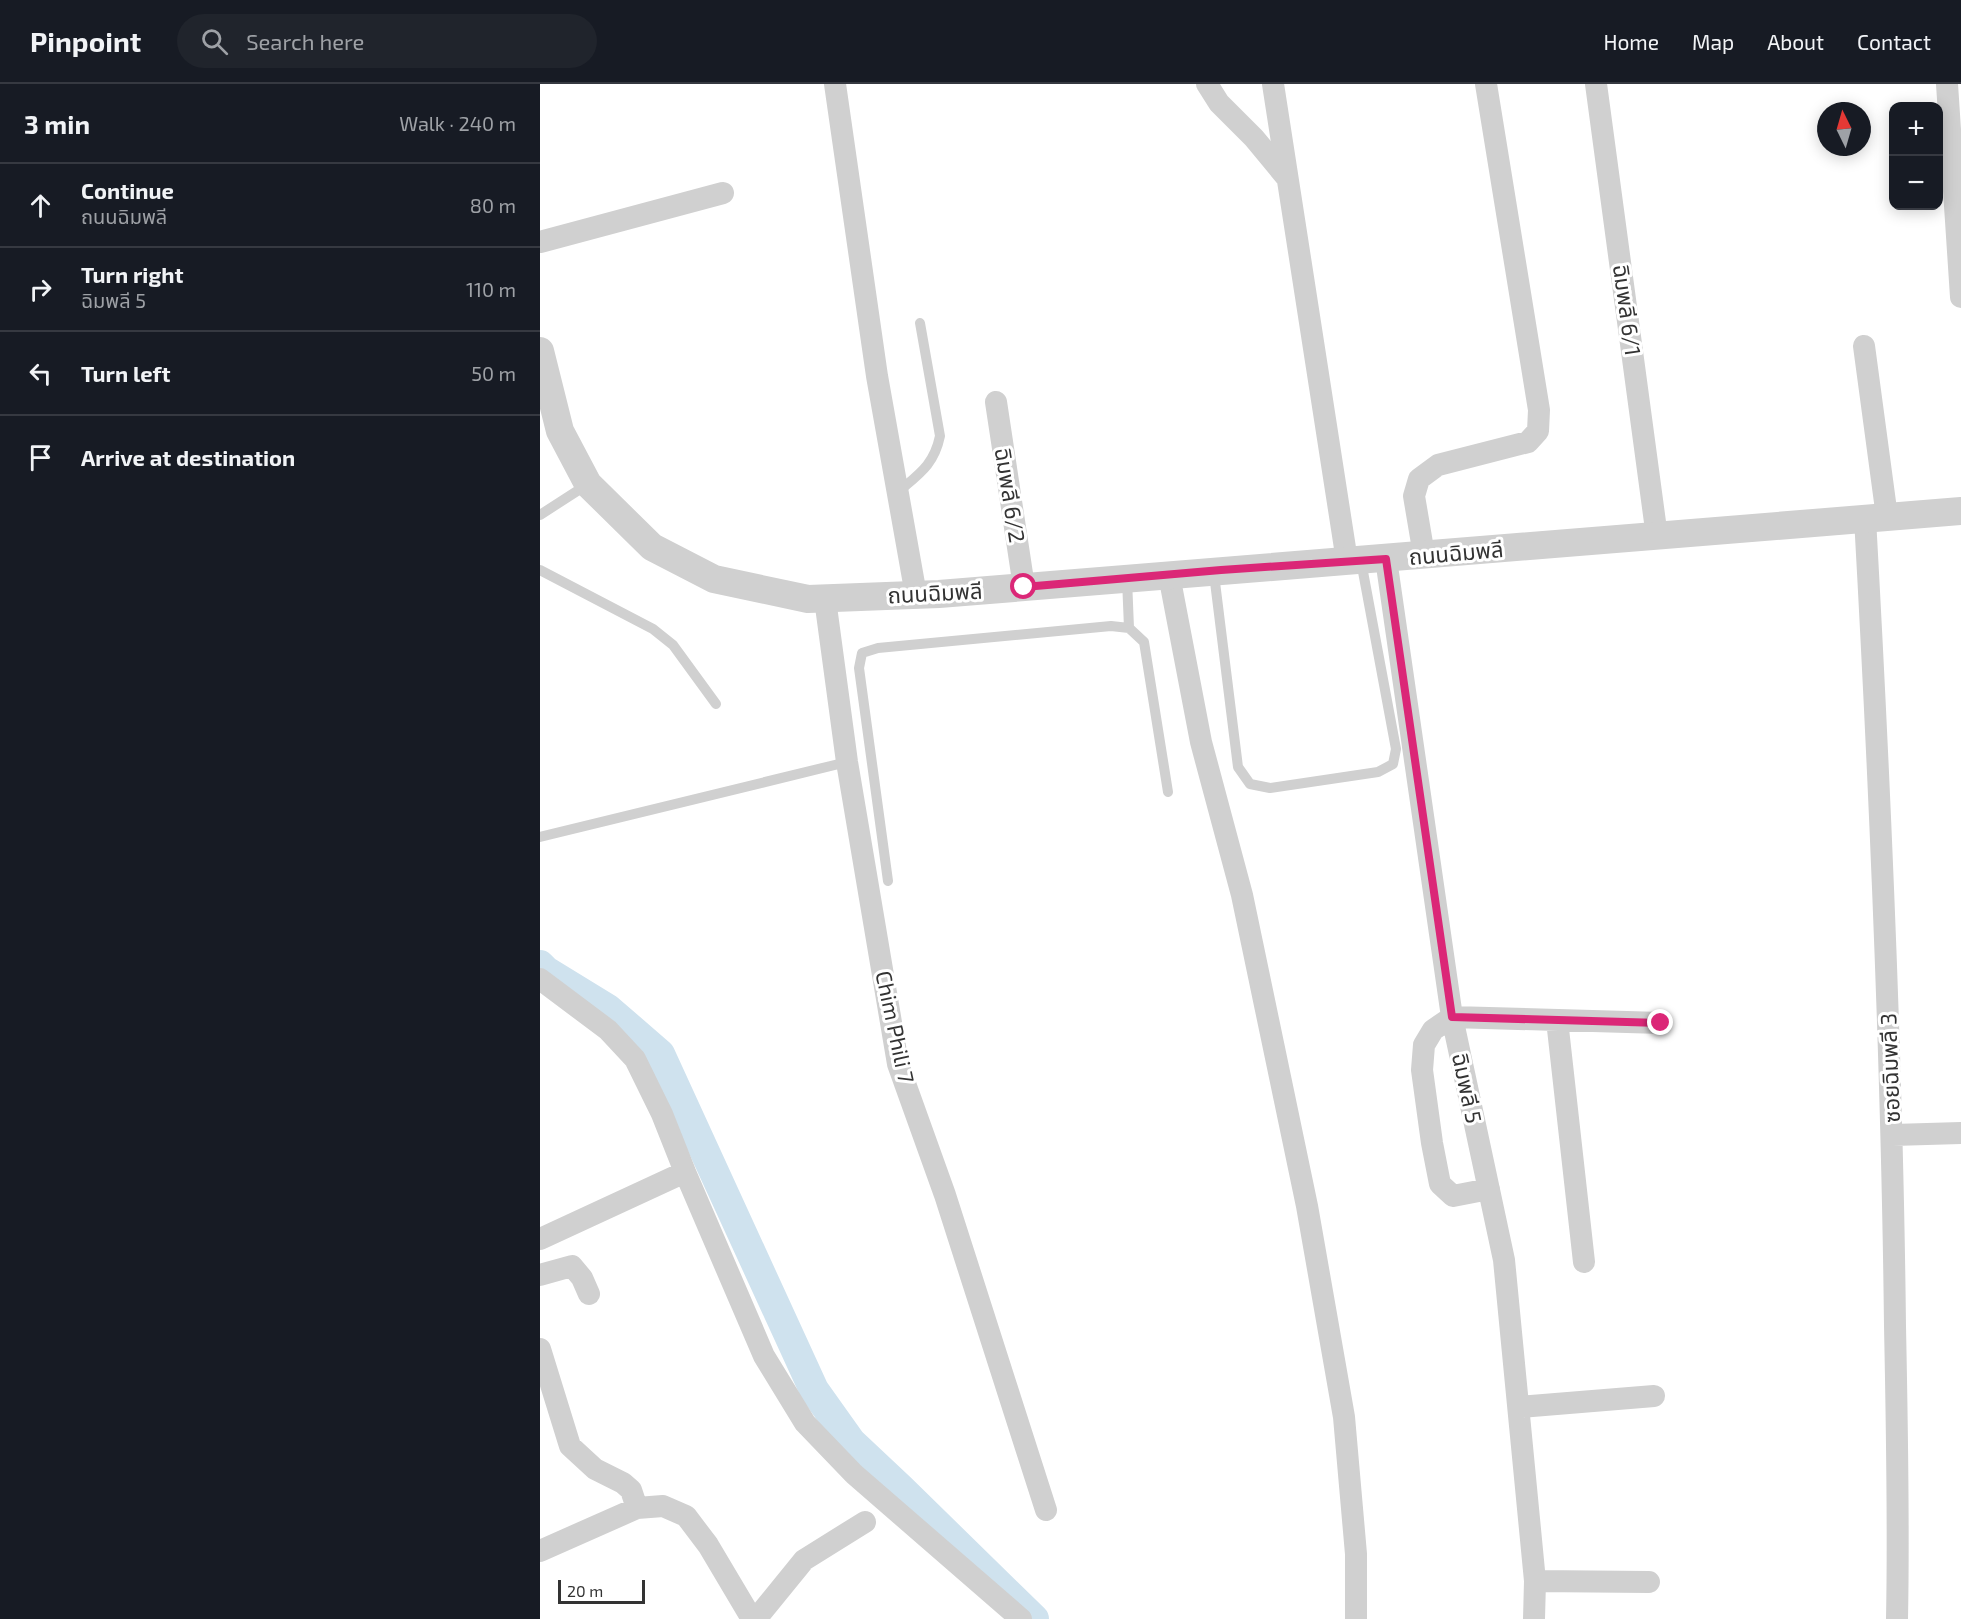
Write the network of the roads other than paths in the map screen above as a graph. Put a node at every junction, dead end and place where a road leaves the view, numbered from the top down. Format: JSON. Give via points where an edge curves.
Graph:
{"nodes":[{"id":1,"x":836,"y":84,"type":"edge"},
{"id":2,"x":1207,"y":84,"type":"edge"},
{"id":3,"x":1273,"y":84,"type":"edge"},
{"id":4,"x":1486,"y":84,"type":"edge"},
{"id":5,"x":1596,"y":84,"type":"edge"},
{"id":6,"x":1947,"y":84,"type":"edge"},
{"id":7,"x":1288,"y":179,"type":"junction"},
{"id":8,"x":723,"y":193,"type":"dead end"},
{"id":9,"x":540,"y":242,"type":"edge"},
{"id":10,"x":1961,"y":297,"type":"edge"},
{"id":11,"x":920,"y":323,"type":"dead end"},
{"id":12,"x":1864,"y":346,"type":"dead end"},
{"id":13,"x":542,"y":364,"type":"edge"},
{"id":14,"x":996,"y":402,"type":"dead end"},
{"id":15,"x":588,"y":484,"type":"junction"},
{"id":16,"x":898,"y":492,"type":"junction"},
{"id":17,"x":1961,"y":512,"type":"edge"},
{"id":18,"x":540,"y":515,"type":"edge"},
{"id":19,"x":1876,"y":518,"type":"junction"},
{"id":20,"x":1657,"y":537,"type":"junction"},
{"id":21,"x":1424,"y":555,"type":"junction"},
{"id":22,"x":1365,"y":560,"type":"junction"},
{"id":23,"x":540,"y":570,"type":"edge"},
{"id":24,"x":1214,"y":570,"type":"junction"},
{"id":25,"x":1169,"y":575,"type":"junction"},
{"id":26,"x":1127,"y":579,"type":"junction"},
{"id":27,"x":1024,"y":587,"type":"junction"},
{"id":28,"x":916,"y":595,"type":"junction"},
{"id":29,"x":825,"y":598,"type":"junction"},
{"id":30,"x":1129,"y":628,"type":"junction"},
{"id":31,"x":716,"y":704,"type":"dead end"},
{"id":32,"x":847,"y":762,"type":"junction"},
{"id":33,"x":1168,"y":792,"type":"dead end"},
{"id":34,"x":540,"y":837,"type":"edge"},
{"id":35,"x":888,"y":881,"type":"dead end"},
{"id":36,"x":540,"y":979,"type":"edge"},
{"id":37,"x":1452,"y":1017,"type":"junction"},
{"id":38,"x":1557,"y":1020,"type":"junction"},
{"id":39,"x":1661,"y":1023,"type":"dead end"},
{"id":40,"x":1961,"y":1133,"type":"edge"},
{"id":41,"x":1893,"y":1135,"type":"junction"},
{"id":42,"x":685,"y":1172,"type":"junction"},
{"id":43,"x":1489,"y":1189,"type":"junction"},
{"id":44,"x":540,"y":1239,"type":"edge"},
{"id":45,"x":1584,"y":1262,"type":"dead end"},
{"id":46,"x":540,"y":1275,"type":"edge"},
{"id":47,"x":589,"y":1294,"type":"dead end"},
{"id":48,"x":540,"y":1350,"type":"edge"},
{"id":49,"x":1654,"y":1396,"type":"dead end"},
{"id":50,"x":1519,"y":1407,"type":"junction"},
{"id":51,"x":637,"y":1508,"type":"junction"},
{"id":52,"x":1046,"y":1510,"type":"dead end"},
{"id":53,"x":865,"y":1522,"type":"dead end"},
{"id":54,"x":540,"y":1551,"type":"edge"},
{"id":55,"x":1535,"y":1581,"type":"junction"},
{"id":56,"x":1649,"y":1582,"type":"dead end"},
{"id":57,"x":754,"y":1619,"type":"edge"},
{"id":58,"x":1021,"y":1619,"type":"edge"},
{"id":59,"x":1356,"y":1619,"type":"edge"},
{"id":60,"x":1534,"y":1619,"type":"edge"},
{"id":61,"x":1897,"y":1619,"type":"edge"}],
"edges":[{"from":1,"to":16,"type":"street","via":[[877,376]]},
{"from":2,"to":7,"type":"street","via":[[1219,103]]},
{"from":3,"to":7,"type":"street","name":"ฉิมพลี 5"},
{"from":4,"to":21,"type":"street","via":[[1539,410],[1538,431],[1528,442],[1438,465],[1419,479],[1414,496]]},
{"from":5,"to":20,"type":"street","name":"ฉิมพลี 6/1"},
{"from":6,"to":10,"type":"street"},
{"from":7,"to":22,"type":"street","name":"ฉิมพลี 5"},
{"from":8,"to":9,"type":"street"},
{"from":11,"to":16,"type":"lane","via":[[940,436],[937,452],[926,469]]},
{"from":12,"to":19,"type":"street","name":"ซอยฉิมพลี 3"},
{"from":13,"to":15,"type":"street","name":"ถนนฉิมพลี","via":[[560,431]]},
{"from":14,"to":27,"type":"street","name":"ฉิมพลี 6/2"},
{"from":15,"to":18,"type":"lane"},
{"from":15,"to":29,"type":"street","name":"ถนนฉิมพลี","via":[[652,546],[714,579],[807,599]]},
{"from":16,"to":28,"type":"street"},
{"from":17,"to":19,"type":"street","name":"ถนนฉิมพลี"},
{"from":19,"to":20,"type":"street","name":"ถนนฉิมพลี"},
{"from":19,"to":41,"type":"street","name":"ซอยฉิมพลี 3","via":[[1878,758]]},
{"from":20,"to":21,"type":"street","name":"ถนนฉิมพลี"},
{"from":21,"to":22,"type":"street","name":"ถนนฉิมพลี"},
{"from":22,"to":24,"type":"street","name":"ถนนฉิมพลี"},
{"from":22,"to":24,"type":"lane","via":[[1396,748],[1393,764],[1378,772],[1270,788],[1250,784],[1238,767]]},
{"from":22,"to":37,"type":"street","name":"ฉิมพลี 5"},
{"from":23,"to":31,"type":"lane","via":[[653,629],[673,645]]},
{"from":24,"to":25,"type":"street","name":"ถนนฉิมพลี"},
{"from":25,"to":26,"type":"street","name":"ถนนฉิมพลี"},
{"from":25,"to":59,"type":"street","via":[[1202,742],[1250,927],[1307,1206],[1344,1418],[1356,1554]]},
{"from":26,"to":27,"type":"street","name":"ถนนฉิมพลี"},
{"from":26,"to":30,"type":"lane"},
{"from":27,"to":28,"type":"street","name":"ถนนฉิมพลี"},
{"from":28,"to":29,"type":"street","name":"ถนนฉิมพลี"},
{"from":29,"to":32,"type":"street","name":"Chim Phili 7"},
{"from":30,"to":33,"type":"lane","via":[[1144,642]]},
{"from":30,"to":35,"type":"lane","via":[[1099,627],[878,648],[862,653],[859,668]]},
{"from":32,"to":34,"type":"lane"},
{"from":32,"to":52,"type":"street","name":"Chim Phili 7","via":[[898,1064],[945,1196]]},
{"from":36,"to":42,"type":"street","via":[[608,1030],[635,1059]]},
{"from":37,"to":38,"type":"street"},
{"from":37,"to":43,"type":"street","name":"ฉิมพลี 5"},
{"from":37,"to":43,"type":"street","via":[[1433,1030],[1424,1045],[1422,1070],[1440,1184],[1453,1196]]},
{"from":38,"to":39,"type":"street"},
{"from":38,"to":45,"type":"street"},
{"from":40,"to":41,"type":"street"},
{"from":41,"to":61,"type":"street","name":"ซอยฉิมพลี 3"},
{"from":42,"to":44,"type":"street"},
{"from":42,"to":58,"type":"street","via":[[764,1356],[805,1423],[854,1474]]},
{"from":43,"to":50,"type":"street","name":"ฉิมพลี 5","via":[[1504,1260]]},
{"from":46,"to":47,"type":"street","via":[[572,1266]]},
{"from":48,"to":51,"type":"street","via":[[570,1446],[595,1469],[632,1490]]},
{"from":49,"to":50,"type":"street"},
{"from":50,"to":55,"type":"street","name":"ฉิมพลี 5"},
{"from":51,"to":54,"type":"street"},
{"from":51,"to":57,"type":"street","via":[[663,1506],[686,1516]]},
{"from":53,"to":57,"type":"street","via":[[804,1560]]},
{"from":55,"to":56,"type":"street"},
{"from":55,"to":60,"type":"street","name":"ฉิมพลี 5"}]}
